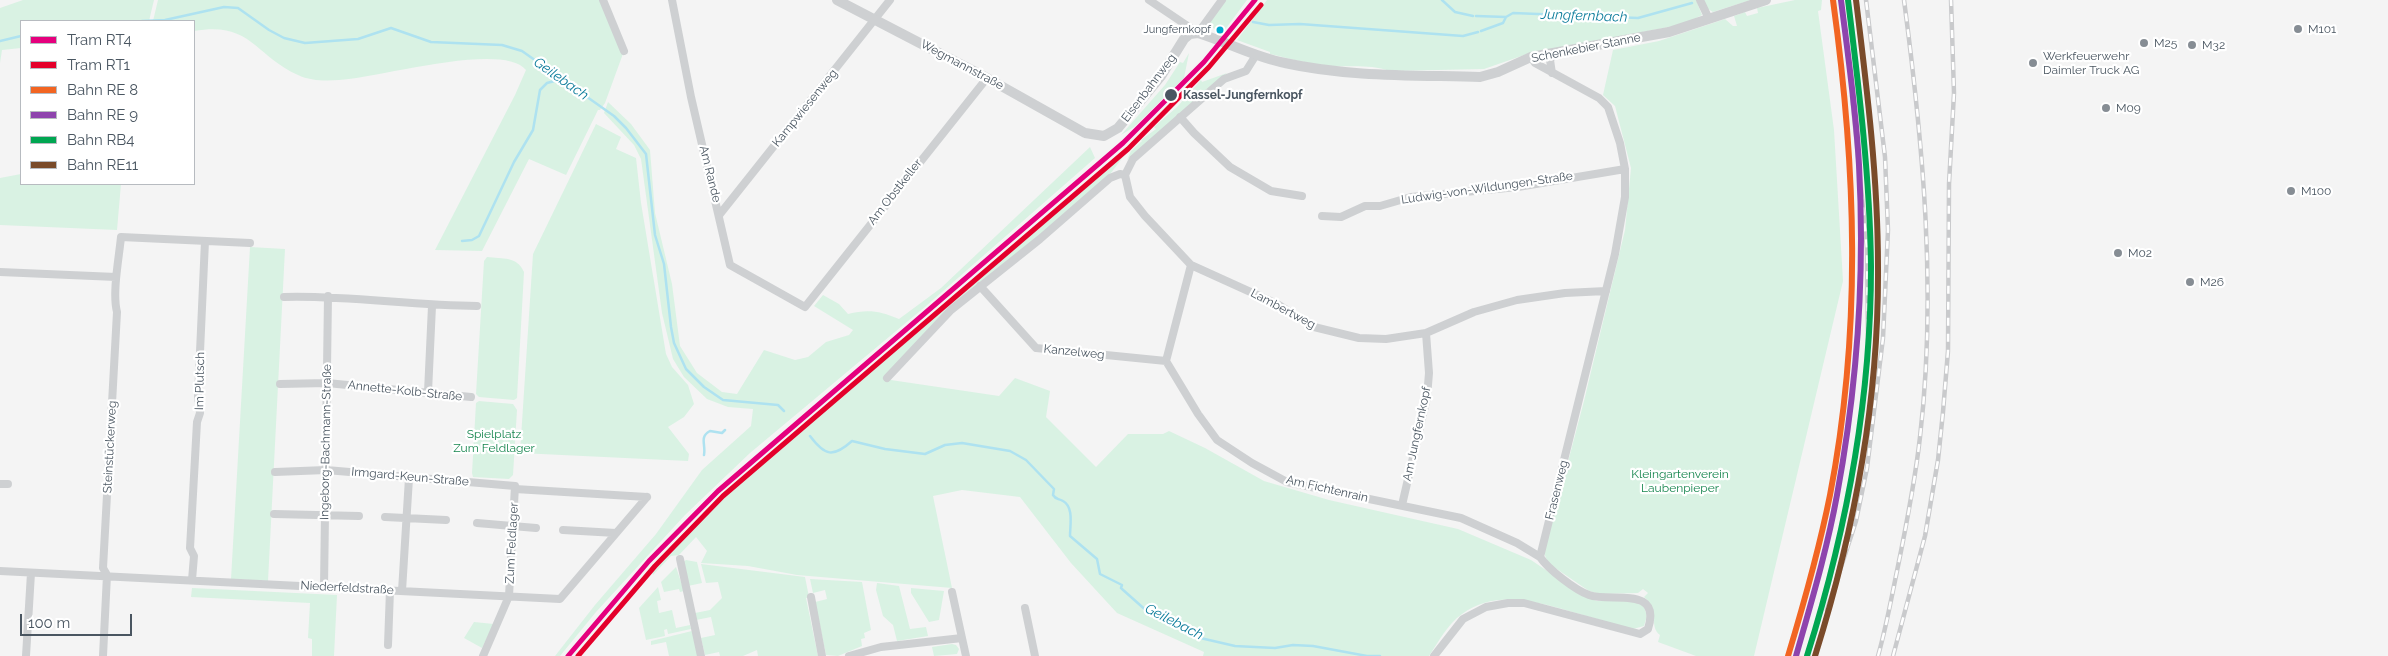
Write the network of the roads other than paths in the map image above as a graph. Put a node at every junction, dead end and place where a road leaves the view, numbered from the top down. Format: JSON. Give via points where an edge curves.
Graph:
{"nodes":[{"id":1,"x":603,"y":0,"type":"edge"},
{"id":2,"x":672,"y":0,"type":"edge"},
{"id":3,"x":837,"y":0,"type":"edge"},
{"id":4,"x":890,"y":0,"type":"edge"},
{"id":5,"x":1149,"y":0,"type":"edge"},
{"id":6,"x":1222,"y":0,"type":"edge"},
{"id":7,"x":1700,"y":0,"type":"edge"},
{"id":8,"x":1766,"y":0,"type":"edge"},
{"id":9,"x":1709,"y":19,"type":"junction"},
{"id":10,"x":876,"y":20,"type":"junction"},
{"id":11,"x":1198,"y":33,"type":"junction"},
{"id":12,"x":624,"y":51,"type":"dead end"},
{"id":13,"x":1554,"y":53,"type":"junction"},
{"id":14,"x":1256,"y":55,"type":"junction"},
{"id":15,"x":1531,"y":57,"type":"junction"},
{"id":16,"x":1552,"y":73,"type":"junction"},
{"id":17,"x":986,"y":78,"type":"junction"},
{"id":18,"x":1180,"y":117,"type":"junction"},
{"id":19,"x":1086,"y":133,"type":"joint"},
{"id":20,"x":1625,"y":168,"type":"junction"},
{"id":21,"x":1125,"y":175,"type":"junction"},
{"id":22,"x":1302,"y":196,"type":"dead end"},
{"id":23,"x":720,"y":214,"type":"junction"},
{"id":24,"x":1322,"y":216,"type":"dead end"},
{"id":25,"x":205,"y":241,"type":"junction"},
{"id":26,"x":250,"y":243,"type":"dead end"},
{"id":27,"x":1191,"y":265,"type":"junction"},
{"id":28,"x":0,"y":272,"type":"edge"},
{"id":29,"x":116,"y":277,"type":"junction"},
{"id":30,"x":980,"y":286,"type":"junction"},
{"id":31,"x":1606,"y":291,"type":"junction"},
{"id":32,"x":328,"y":296,"type":"junction"},
{"id":33,"x":284,"y":297,"type":"dead end"},
{"id":34,"x":432,"y":306,"type":"junction"},
{"id":35,"x":477,"y":306,"type":"dead end"},
{"id":36,"x":805,"y":307,"type":"joint"},
{"id":37,"x":1426,"y":333,"type":"junction"},
{"id":38,"x":1166,"y":361,"type":"junction"},
{"id":39,"x":887,"y":378,"type":"dead end"},
{"id":40,"x":327,"y":383,"type":"junction"},
{"id":41,"x":280,"y":384,"type":"dead end"},
{"id":42,"x":428,"y":392,"type":"junction"},
{"id":43,"x":471,"y":397,"type":"dead end"},
{"id":44,"x":326,"y":470,"type":"junction"},
{"id":45,"x":275,"y":472,"type":"dead end"},
{"id":46,"x":409,"y":478,"type":"junction"},
{"id":47,"x":515,"y":488,"type":"junction"},
{"id":48,"x":647,"y":497,"type":"joint"},
{"id":49,"x":1402,"y":505,"type":"junction"},
{"id":50,"x":274,"y":514,"type":"dead end"},
{"id":51,"x":325,"y":515,"type":"junction"},
{"id":52,"x":359,"y":516,"type":"dead end"},
{"id":53,"x":385,"y":517,"type":"dead end"},
{"id":54,"x":407,"y":517,"type":"junction"},
{"id":55,"x":446,"y":520,"type":"dead end"},
{"id":56,"x":477,"y":523,"type":"dead end"},
{"id":57,"x":513,"y":527,"type":"junction"},
{"id":58,"x":536,"y":528,"type":"dead end"},
{"id":59,"x":563,"y":530,"type":"dead end"},
{"id":60,"x":616,"y":533,"type":"junction"},
{"id":61,"x":1540,"y":556,"type":"junction"},
{"id":62,"x":680,"y":559,"type":"dead end"},
{"id":63,"x":0,"y":571,"type":"edge"},
{"id":64,"x":31,"y":573,"type":"junction"},
{"id":65,"x":107,"y":575,"type":"junction"},
{"id":66,"x":192,"y":580,"type":"junction"},
{"id":67,"x":324,"y":587,"type":"junction"},
{"id":68,"x":390,"y":590,"type":"junction"},
{"id":69,"x":402,"y":591,"type":"junction"},
{"id":70,"x":952,"y":592,"type":"dead end"},
{"id":71,"x":509,"y":596,"type":"junction"},
{"id":72,"x":811,"y":597,"type":"dead end"},
{"id":73,"x":1025,"y":608,"type":"dead end"},
{"id":74,"x":962,"y":638,"type":"junction"},
{"id":75,"x":388,"y":645,"type":"dead end"},
{"id":76,"x":26,"y":656,"type":"edge"},
{"id":77,"x":103,"y":656,"type":"edge"},
{"id":78,"x":483,"y":656,"type":"edge"},
{"id":79,"x":701,"y":656,"type":"edge"},
{"id":80,"x":822,"y":656,"type":"edge"},
{"id":81,"x":849,"y":656,"type":"edge"},
{"id":82,"x":966,"y":656,"type":"edge"},
{"id":83,"x":1035,"y":656,"type":"edge"},
{"id":84,"x":1434,"y":656,"type":"edge"}],
"edges":[{"from":1,"to":12,"type":"street"},
{"from":2,"to":23,"type":"street","name":"Am Rande","via":[[691,97]]},
{"from":3,"to":10,"type":"street","name":"Wegmannstraße"},
{"from":4,"to":10,"type":"street","name":"Kampwiesenweg"},
{"from":5,"to":11,"type":"street"},
{"from":6,"to":11,"type":"street","name":"Eisenbahnweg"},
{"from":7,"to":9,"type":"street"},
{"from":8,"to":9,"type":"street","name":"Schenkebier Stanne"},
{"from":9,"to":13,"type":"street","name":"Schenkebier Stanne","via":[[1668,32]]},
{"from":10,"to":17,"type":"street","name":"Wegmannstraße"},
{"from":10,"to":23,"type":"street","name":"Kampwiesenweg"},
{"from":11,"to":14,"type":"street","name":"Schenkebier Stanne"},
{"from":11,"to":19,"type":"street","name":"Eisenbahnweg","via":[[1184,39],[1161,76],[1118,128],[1104,136]]},
{"from":13,"to":15,"type":"street","name":"Schenkebier Stanne"},
{"from":13,"to":16,"type":"street","via":[[1550,60]]},
{"from":14,"to":15,"type":"street","name":"Schenkebier Stanne","via":[[1332,72],[1480,77]]},
{"from":14,"to":18,"type":"street","via":[[1246,71],[1224,79]]},
{"from":15,"to":16,"type":"street","name":"Frasenweg"},
{"from":16,"to":20,"type":"street","name":"Frasenweg","via":[[1599,98],[1608,107]]},
{"from":17,"to":19,"type":"street","name":"Wegmannstraße"},
{"from":17,"to":36,"type":"street","name":"Am Obstkeller"},
{"from":18,"to":21,"type":"street","via":[[1133,159]]},
{"from":18,"to":22,"type":"street","via":[[1230,167],[1271,191]]},
{"from":20,"to":24,"type":"street","name":"Ludwig-von-Wildungen-Straße","via":[[1518,187],[1411,197],[1380,206],[1365,206],[1341,217]]},
{"from":20,"to":31,"type":"street","name":"Frasenweg","via":[[1625,197]]},
{"from":21,"to":27,"type":"street","name":"Lambertweg","via":[[1130,197]]},
{"from":21,"to":30,"type":"street","via":[[1110,178]]},
{"from":23,"to":36,"type":"street","name":"Am Rande","via":[[730,265]]},
{"from":25,"to":26,"type":"street"},
{"from":25,"to":29,"type":"street","name":"Steinstückerweg","via":[[121,238]]},
{"from":25,"to":66,"type":"street","name":"Im Plutsch","via":[[200,413],[190,548],[194,556]]},
{"from":27,"to":37,"type":"street","name":"Lambertweg","via":[[1278,304],[1314,327],[1359,338],[1386,339]]},
{"from":27,"to":38,"type":"street"},
{"from":28,"to":29,"type":"street"},
{"from":29,"to":65,"type":"street","name":"Steinstückerweg","via":[[117,321],[104,568]]},
{"from":30,"to":38,"type":"street","name":"Kanzelweg","via":[[1036,348]]},
{"from":30,"to":39,"type":"street","via":[[951,310]]},
{"from":31,"to":37,"type":"street","name":"Lambertweg","via":[[1517,300],[1474,312]]},
{"from":31,"to":61,"type":"street","name":"Frasenweg"},
{"from":32,"to":33,"type":"street"},
{"from":32,"to":34,"type":"street"},
{"from":32,"to":40,"type":"street","name":"Ingeborg-Bachmann-Straße"},
{"from":34,"to":35,"type":"street"},
{"from":34,"to":42,"type":"street"},
{"from":37,"to":49,"type":"street","name":"Am Jungfernkopf","via":[[1430,373],[1427,397]]},
{"from":38,"to":49,"type":"street","name":"Am Fichtenrain","via":[[1217,440],[1252,463],[1287,482]]},
{"from":40,"to":41,"type":"street","name":"Annette-Kolb-Straße"},
{"from":40,"to":42,"type":"street","name":"Annette-Kolb-Straße"},
{"from":40,"to":44,"type":"street","name":"Ingeborg-Bachmann-Straße"},
{"from":42,"to":43,"type":"street","name":"Annette-Kolb-Straße"},
{"from":44,"to":45,"type":"street","name":"Irmgard-Keun-Straße"},
{"from":44,"to":46,"type":"street","name":"Irmgard-Keun-Straße"},
{"from":44,"to":51,"type":"street","name":"Ingeborg-Bachmann-Straße"},
{"from":46,"to":47,"type":"street","name":"Irmgard-Keun-Straße"},
{"from":46,"to":54,"type":"street"},
{"from":47,"to":48,"type":"street","name":"Irmgard-Keun-Straße"},
{"from":47,"to":57,"type":"street","name":"Zum Feldlager"},
{"from":48,"to":60,"type":"street","name":"Niederfeldstraße"},
{"from":49,"to":61,"type":"street","name":"Am Fichtenrain","via":[[1461,518],[1517,542]]},
{"from":50,"to":51,"type":"street"},
{"from":51,"to":52,"type":"street"},
{"from":51,"to":67,"type":"street","name":"Ingeborg-Bachmann-Straße"},
{"from":53,"to":54,"type":"street"},
{"from":54,"to":55,"type":"street"},
{"from":54,"to":69,"type":"street"},
{"from":56,"to":57,"type":"street"},
{"from":57,"to":58,"type":"street"},
{"from":57,"to":71,"type":"street","name":"Zum Feldlager"},
{"from":59,"to":60,"type":"street"},
{"from":60,"to":71,"type":"street","name":"Niederfeldstraße","via":[[560,599]]},
{"from":61,"to":84,"type":"street","via":[[1546,566],[1587,595],[1638,598],[1649,607],[1652,618],[1648,629],[1640,634],[1524,603],[1508,603],[1486,607],[1463,619]]},
{"from":62,"to":79,"type":"street"},
{"from":63,"to":64,"type":"street","name":"Niederfeldstraße"},
{"from":64,"to":65,"type":"street","name":"Niederfeldstraße"},
{"from":64,"to":76,"type":"street"},
{"from":65,"to":66,"type":"street","name":"Niederfeldstraße"},
{"from":65,"to":77,"type":"street","name":"Steinstückerweg"},
{"from":66,"to":67,"type":"street","name":"Niederfeldstraße"},
{"from":67,"to":68,"type":"street","name":"Niederfeldstraße"},
{"from":68,"to":69,"type":"street","name":"Niederfeldstraße"},
{"from":68,"to":75,"type":"street"},
{"from":69,"to":71,"type":"street","name":"Niederfeldstraße"},
{"from":70,"to":74,"type":"street"},
{"from":71,"to":78,"type":"street","name":"Zum Feldlager"},
{"from":72,"to":80,"type":"street"},
{"from":73,"to":83,"type":"street"},
{"from":74,"to":81,"type":"street","via":[[881,647]]},
{"from":74,"to":82,"type":"street"}]}
